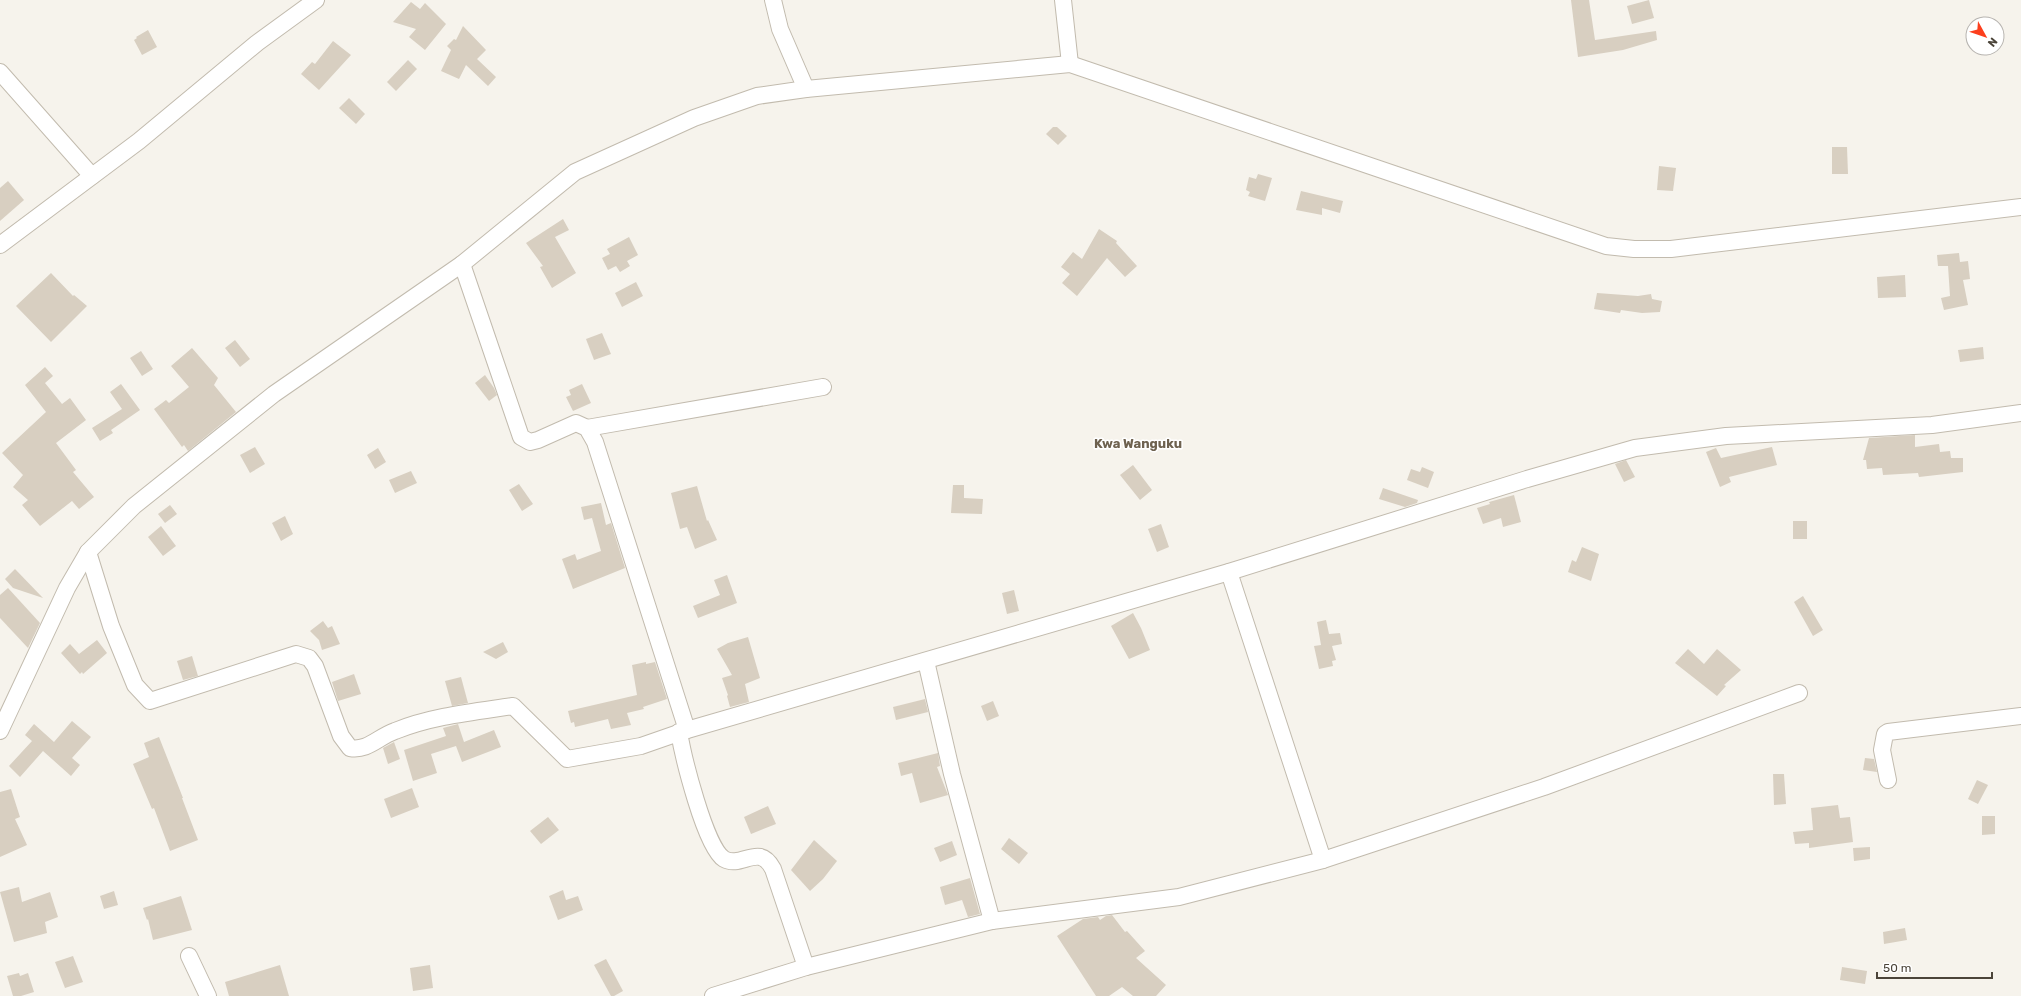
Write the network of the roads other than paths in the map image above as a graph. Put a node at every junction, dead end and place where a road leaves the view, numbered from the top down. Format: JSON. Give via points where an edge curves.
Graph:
{"nodes":[{"id":1,"x":316,"y":0,"type":"edge"},
{"id":2,"x":772,"y":0,"type":"edge"},
{"id":3,"x":1063,"y":0,"type":"edge"},
{"id":4,"x":1070,"y":64,"type":"junction"},
{"id":5,"x":0,"y":72,"type":"edge"},
{"id":6,"x":806,"y":89,"type":"junction"},
{"id":7,"x":92,"y":176,"type":"junction"},
{"id":8,"x":2021,"y":207,"type":"edge"},
{"id":9,"x":0,"y":245,"type":"edge"},
{"id":10,"x":462,"y":264,"type":"junction"},
{"id":11,"x":822,"y":387,"type":"dead end"},
{"id":12,"x":2021,"y":413,"type":"edge"},
{"id":13,"x":587,"y":428,"type":"junction"},
{"id":14,"x":88,"y":552,"type":"junction"},
{"id":15,"x":1229,"y":572,"type":"junction"},
{"id":16,"x":926,"y":661,"type":"junction"},
{"id":17,"x":1799,"y":692,"type":"dead end"},
{"id":18,"x":2021,"y":716,"type":"edge"},
{"id":19,"x":0,"y":731,"type":"edge"},
{"id":20,"x":683,"y":731,"type":"junction"},
{"id":21,"x":1888,"y":780,"type":"dead end"},
{"id":22,"x":1323,"y":860,"type":"junction"},
{"id":23,"x":992,"y":921,"type":"junction"},
{"id":24,"x":189,"y":956,"type":"dead end"},
{"id":25,"x":806,"y":967,"type":"junction"},
{"id":26,"x":208,"y":996,"type":"edge"},
{"id":27,"x":713,"y":996,"type":"edge"}],
"edges":[{"from":1,"to":7,"type":"street","via":[[257,43],[139,141]]},
{"from":2,"to":6,"type":"street","via":[[780,29]]},
{"from":3,"to":4,"type":"street"},
{"from":4,"to":6,"type":"street"},
{"from":4,"to":8,"type":"street","via":[[1606,246],[1671,249]]},
{"from":5,"to":7,"type":"street"},
{"from":6,"to":10,"type":"street","via":[[757,96],[694,118],[575,172]]},
{"from":7,"to":9,"type":"street"},
{"from":10,"to":13,"type":"street","via":[[521,437],[530,442],[538,440],[576,423]]},
{"from":10,"to":14,"type":"street","via":[[274,394],[134,506]]},
{"from":11,"to":13,"type":"street"},
{"from":12,"to":15,"type":"street","via":[[1932,424],[1726,436],[1635,448]]},
{"from":13,"to":20,"type":"street","via":[[595,442]]},
{"from":14,"to":19,"type":"street","via":[[67,588]]},
{"from":14,"to":20,"type":"street","via":[[111,626],[135,685],[150,701],[296,654],[309,658],[315,666],[341,736],[350,748],[360,749],[395,730],[424,721],[513,706],[567,759],[641,746]]},
{"from":15,"to":16,"type":"street"},
{"from":15,"to":22,"type":"street"},
{"from":16,"to":20,"type":"street"},
{"from":16,"to":23,"type":"street","via":[[952,774]]},
{"from":17,"to":22,"type":"street","via":[[1544,788]]},
{"from":18,"to":21,"type":"street","via":[[1888,732],[1884,734],[1882,750]]},
{"from":20,"to":25,"type":"street","via":[[695,798],[715,848],[725,859],[734,861],[755,856],[764,857],[769,861]]},
{"from":22,"to":23,"type":"street","via":[[1178,897]]},
{"from":23,"to":25,"type":"street"},
{"from":24,"to":26,"type":"street"},
{"from":25,"to":27,"type":"street"}]}
